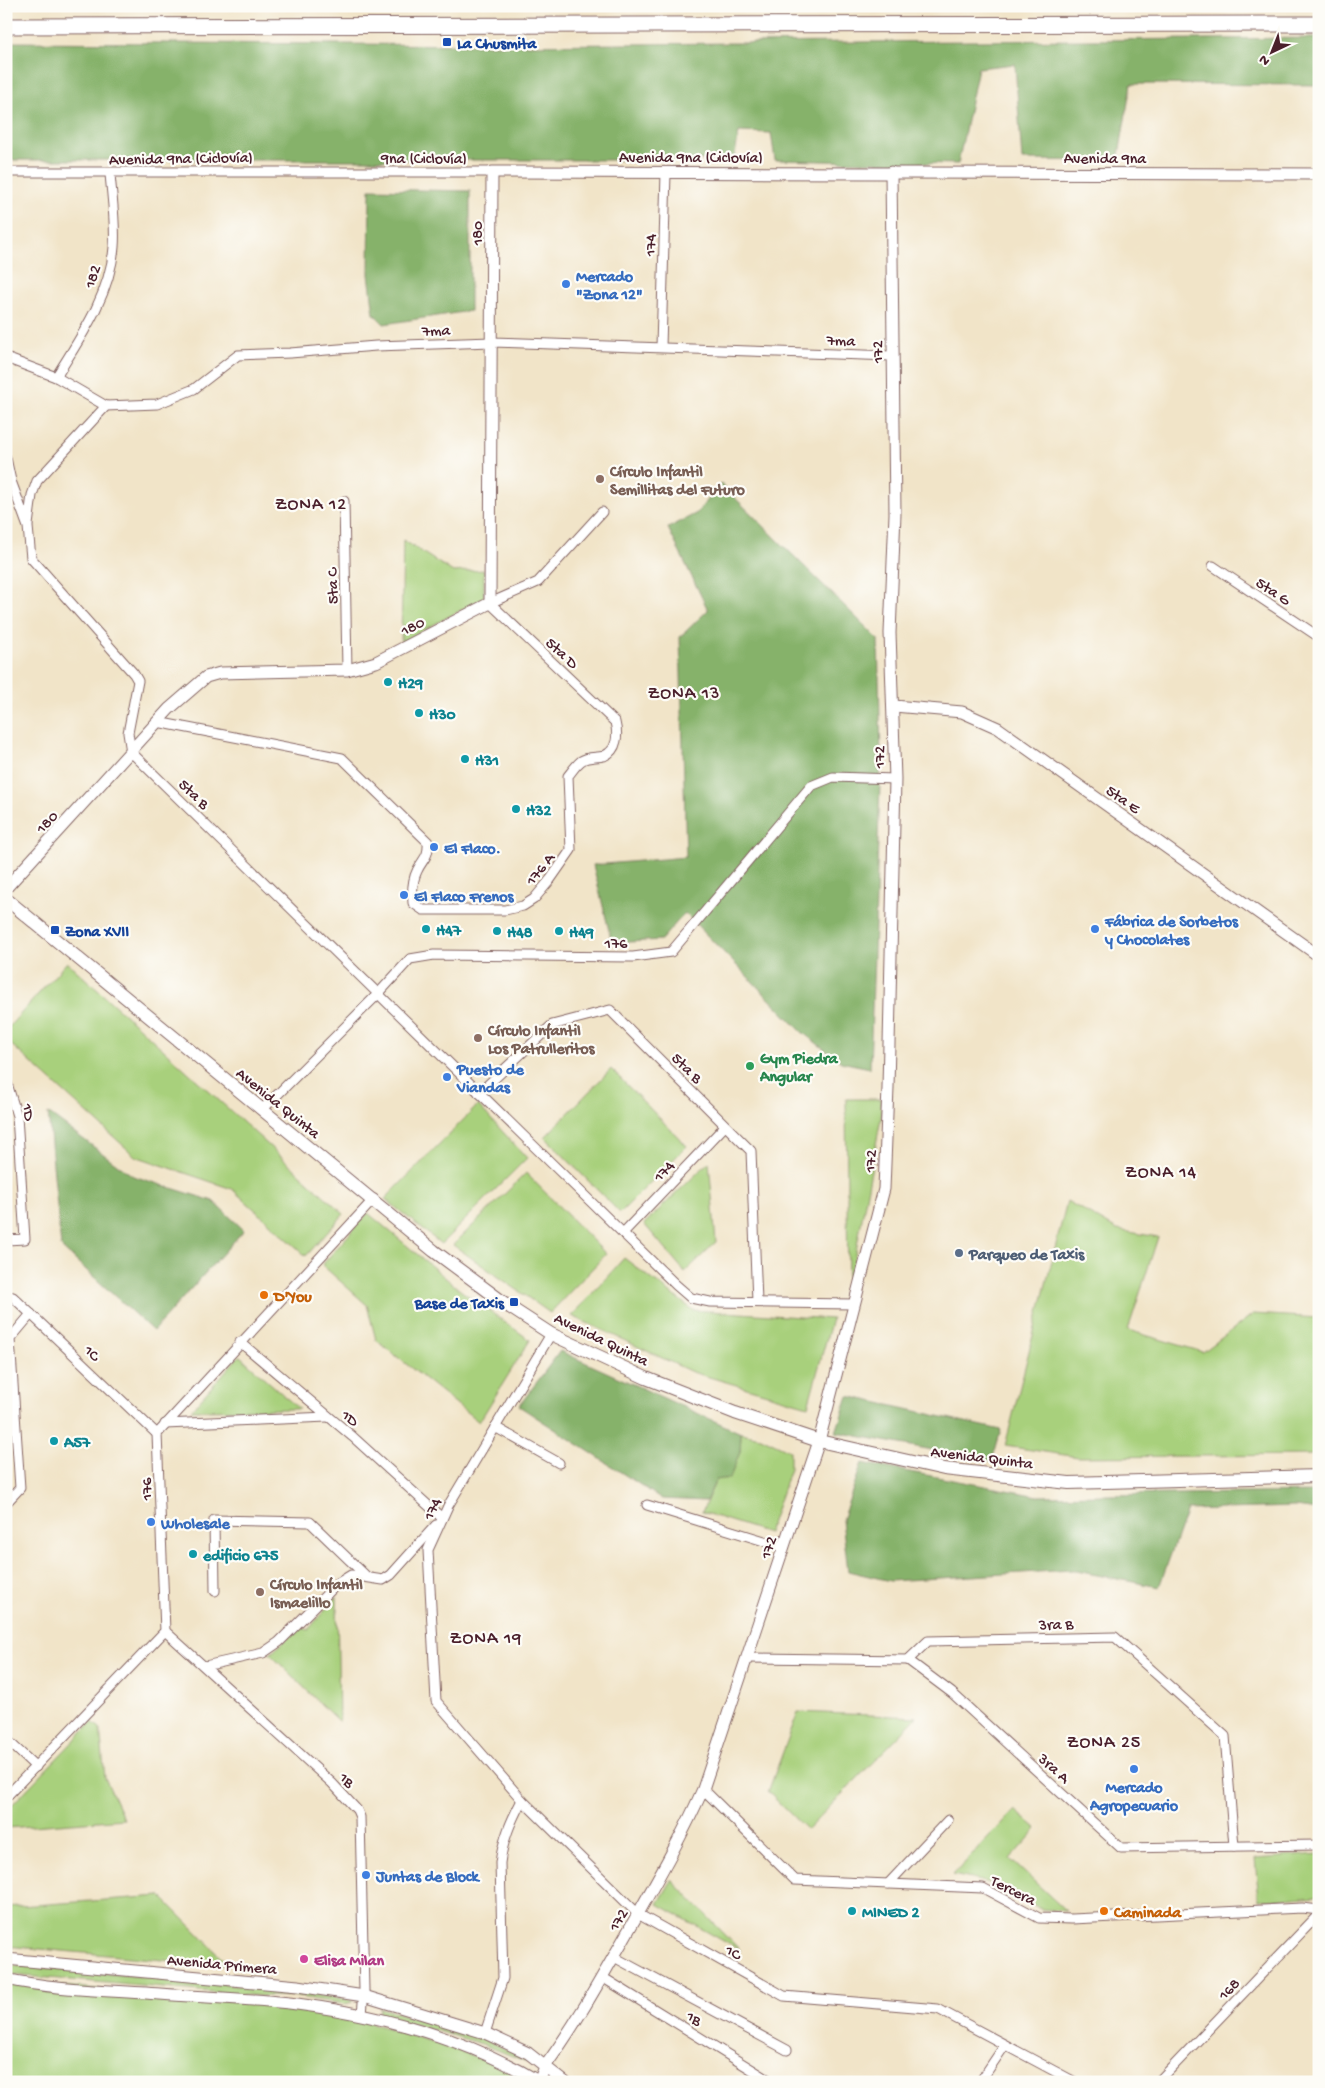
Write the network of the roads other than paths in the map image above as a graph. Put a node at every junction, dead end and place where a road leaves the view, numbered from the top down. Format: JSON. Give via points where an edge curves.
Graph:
{"nodes":[{"id":1,"x":1319,"y":24,"type":"edge"},
{"id":2,"x":6,"y":26,"type":"edge"},
{"id":3,"x":356,"y":171,"type":"joint"},
{"id":4,"x":6,"y":172,"type":"edge"},
{"id":5,"x":492,"y":172,"type":"junction"},
{"id":6,"x":891,"y":172,"type":"junction"},
{"id":7,"x":666,"y":173,"type":"junction"},
{"id":8,"x":110,"y":174,"type":"junction"},
{"id":9,"x":1319,"y":174,"type":"edge"},
{"id":10,"x":492,"y":342,"type":"junction"},
{"id":11,"x":661,"y":347,"type":"junction"},
{"id":12,"x":892,"y":356,"type":"junction"},
{"id":13,"x":6,"y":358,"type":"edge"},
{"id":14,"x":56,"y":377,"type":"junction"},
{"id":15,"x":106,"y":406,"type":"junction"},
{"id":16,"x":6,"y":458,"type":"edge"},
{"id":17,"x":344,"y":502,"type":"dead end"},
{"id":18,"x":602,"y":512,"type":"dead end"},
{"id":19,"x":28,"y":527,"type":"junction"},
{"id":20,"x":1213,"y":566,"type":"dead end"},
{"id":21,"x":490,"y":604,"type":"junction"},
{"id":22,"x":1319,"y":637,"type":"edge"},
{"id":23,"x":348,"y":670,"type":"junction"},
{"id":24,"x":894,"y":706,"type":"junction"},
{"id":25,"x":157,"y":722,"type":"junction"},
{"id":26,"x":615,"y":722,"type":"joint"},
{"id":27,"x":131,"y":752,"type":"junction"},
{"id":28,"x":895,"y":779,"type":"junction"},
{"id":29,"x":6,"y":888,"type":"edge"},
{"id":30,"x":6,"y":899,"type":"edge"},
{"id":31,"x":1319,"y":956,"type":"edge"},
{"id":32,"x":378,"y":994,"type":"junction"},
{"id":33,"x":6,"y":1080,"type":"edge"},
{"id":34,"x":479,"y":1093,"type":"junction"},
{"id":35,"x":262,"y":1110,"type":"junction"},
{"id":36,"x":725,"y":1126,"type":"junction"},
{"id":37,"x":374,"y":1199,"type":"junction"},
{"id":38,"x":623,"y":1233,"type":"junction"},
{"id":39,"x":6,"y":1240,"type":"edge"},
{"id":40,"x":6,"y":1295,"type":"edge"},
{"id":41,"x":757,"y":1302,"type":"junction"},
{"id":42,"x":854,"y":1304,"type":"junction"},
{"id":43,"x":31,"y":1314,"type":"junction"},
{"id":44,"x":551,"y":1334,"type":"junction"},
{"id":45,"x":240,"y":1342,"type":"junction"},
{"id":46,"x":327,"y":1417,"type":"junction"},
{"id":47,"x":165,"y":1424,"type":"junction"},
{"id":48,"x":495,"y":1427,"type":"junction"},
{"id":49,"x":158,"y":1434,"type":"junction"},
{"id":50,"x":819,"y":1440,"type":"junction"},
{"id":51,"x":559,"y":1463,"type":"dead end"},
{"id":52,"x":1319,"y":1476,"type":"edge"},
{"id":53,"x":6,"y":1503,"type":"edge"},
{"id":54,"x":647,"y":1505,"type":"dead end"},
{"id":55,"x":442,"y":1518,"type":"junction"},
{"id":56,"x":784,"y":1547,"type":"junction"},
{"id":57,"x":367,"y":1577,"type":"junction"},
{"id":58,"x":215,"y":1591,"type":"dead end"},
{"id":59,"x":165,"y":1631,"type":"junction"},
{"id":60,"x":747,"y":1658,"type":"junction"},
{"id":61,"x":908,"y":1660,"type":"junction"},
{"id":62,"x":205,"y":1666,"type":"junction"},
{"id":63,"x":448,"y":1716,"type":"joint"},
{"id":64,"x":6,"y":1739,"type":"edge"},
{"id":65,"x":36,"y":1767,"type":"junction"},
{"id":66,"x":703,"y":1789,"type":"junction"},
{"id":67,"x":6,"y":1798,"type":"edge"},
{"id":68,"x":522,"y":1800,"type":"junction"},
{"id":69,"x":948,"y":1820,"type":"dead end"},
{"id":70,"x":1319,"y":1845,"type":"edge"},
{"id":71,"x":1234,"y":1846,"type":"junction"},
{"id":72,"x":888,"y":1884,"type":"junction"},
{"id":73,"x":1319,"y":1910,"type":"edge"},
{"id":74,"x":638,"y":1914,"type":"junction"},
{"id":75,"x":1319,"y":1914,"type":"edge"},
{"id":76,"x":614,"y":1957,"type":"junction"},
{"id":77,"x":6,"y":1959,"type":"edge"},
{"id":78,"x":602,"y":1977,"type":"junction"},
{"id":79,"x":6,"y":1980,"type":"edge"},
{"id":80,"x":364,"y":1996,"type":"junction"},
{"id":81,"x":362,"y":2015,"type":"junction"},
{"id":82,"x":485,"y":2033,"type":"junction"},
{"id":83,"x":1005,"y":2045,"type":"junction"},
{"id":84,"x":787,"y":2050,"type":"dead end"},
{"id":85,"x":546,"y":2065,"type":"junction"},
{"id":86,"x":540,"y":2081,"type":"edge"},
{"id":87,"x":565,"y":2082,"type":"edge"},
{"id":88,"x":772,"y":2082,"type":"edge"},
{"id":89,"x":980,"y":2082,"type":"edge"},
{"id":90,"x":1074,"y":2082,"type":"edge"},
{"id":91,"x":1158,"y":2082,"type":"edge"}],
"edges":[{"from":1,"to":2,"type":"highway"},
{"from":3,"to":5,"type":"street","name":"9na (Ciclovía)"},
{"from":3,"to":8,"type":"street","name":"Avenida 9na (Ciclovía)"},
{"from":4,"to":8,"type":"street","name":"Avenida 9na (Ciclovía)"},
{"from":5,"to":7,"type":"street","name":"Avenida 9na (Ciclovía)"},
{"from":5,"to":10,"type":"street","name":"180"},
{"from":6,"to":7,"type":"street","name":"Avenida 9na (Ciclovía)"},
{"from":6,"to":9,"type":"street","name":"Avenida 9na"},
{"from":6,"to":12,"type":"street","name":"172"},
{"from":7,"to":11,"type":"street","name":"174"},
{"from":8,"to":14,"type":"street","name":"182","via":[[115,247],[108,284]]},
{"from":10,"to":11,"type":"street","name":"7ma"},
{"from":10,"to":15,"type":"street","name":"7ma","via":[[238,355],[194,389],[157,404]]},
{"from":10,"to":21,"type":"street","name":"180"},
{"from":11,"to":12,"type":"street","name":"7ma"},
{"from":12,"to":24,"type":"street","name":"172","via":[[895,514],[890,633]]},
{"from":13,"to":14,"type":"street"},
{"from":14,"to":15,"type":"street"},
{"from":15,"to":19,"type":"street","via":[[37,480]]},
{"from":16,"to":19,"type":"street"},
{"from":17,"to":23,"type":"street","name":"5ta C"},
{"from":18,"to":21,"type":"street","via":[[538,582]]},
{"from":19,"to":27,"type":"street","via":[[31,558],[138,681],[128,733]]},
{"from":20,"to":22,"type":"street","name":"5ta G"},
{"from":21,"to":23,"type":"street","name":"180","via":[[376,662]]},
{"from":21,"to":26,"type":"street","name":"5ta D"},
{"from":23,"to":25,"type":"street","name":"180","via":[[206,677]]},
{"from":24,"to":28,"type":"street","name":"172"},
{"from":24,"to":31,"type":"street","name":"5ta E","via":[[962,712],[998,728]]},
{"from":25,"to":26,"type":"street","name":"176 A","via":[[342,758],[428,842],[429,854],[416,871],[412,888],[413,903],[423,910],[505,910],[523,906],[550,880],[571,850],[568,776],[581,761],[604,756],[611,751],[618,732]]},
{"from":25,"to":27,"type":"street","name":"180"},
{"from":27,"to":29,"type":"street","name":"180"},
{"from":27,"to":32,"type":"street","name":"5ta B"},
{"from":28,"to":32,"type":"street","name":"176","via":[[833,777],[811,786],[671,952],[633,957],[434,955],[410,959]]},
{"from":28,"to":42,"type":"street","name":"172","via":[[884,1189]]},
{"from":30,"to":35,"type":"main road","name":"Avenida Quinta"},
{"from":32,"to":34,"type":"street","name":"5ta B"},
{"from":32,"to":35,"type":"street","name":"176"},
{"from":33,"to":39,"type":"street","name":"1D","via":[[17,1116],[25,1239]]},
{"from":34,"to":36,"type":"street","name":"5ta B","via":[[552,1026],[610,1010]]},
{"from":34,"to":38,"type":"street","name":"5ta B"},
{"from":35,"to":37,"type":"main road","name":"Avenida Quinta"},
{"from":36,"to":38,"type":"street","name":"174"},
{"from":36,"to":41,"type":"street","name":"5ta B","via":[[751,1151]]},
{"from":37,"to":44,"type":"main road","name":"Avenida Quinta","via":[[434,1251],[510,1308]]},
{"from":37,"to":45,"type":"street"},
{"from":38,"to":41,"type":"street","name":"5ta B","via":[[691,1298],[710,1302]]},
{"from":40,"to":43,"type":"street","name":"1C","via":[[13,1297]]},
{"from":41,"to":42,"type":"street","name":"5ta B"},
{"from":42,"to":50,"type":"street","name":"172"},
{"from":43,"to":49,"type":"street","name":"1C"},
{"from":43,"to":53,"type":"street","via":[[10,1339],[20,1488]]},
{"from":44,"to":48,"type":"street","name":"174"},
{"from":44,"to":50,"type":"main road","name":"Avenida Quinta","via":[[699,1399]]},
{"from":45,"to":46,"type":"street","name":"1D"},
{"from":45,"to":47,"type":"street"},
{"from":46,"to":47,"type":"street"},
{"from":46,"to":55,"type":"street","name":"1D"},
{"from":47,"to":49,"type":"street"},
{"from":48,"to":51,"type":"street"},
{"from":48,"to":55,"type":"street","name":"174"},
{"from":49,"to":59,"type":"street","name":"176"},
{"from":50,"to":52,"type":"main road","name":"Avenida Quinta","via":[[944,1470],[1069,1482]]},
{"from":50,"to":56,"type":"street","name":"172"},
{"from":54,"to":56,"type":"street"},
{"from":55,"to":57,"type":"street","via":[[391,1575],[383,1580]]},
{"from":55,"to":63,"type":"street","name":"174","via":[[428,1550],[436,1701]]},
{"from":56,"to":60,"type":"street","name":"172"},
{"from":57,"to":58,"type":"street","via":[[310,1522],[214,1520]]},
{"from":57,"to":62,"type":"street","via":[[351,1575],[338,1583],[279,1642],[263,1653]]},
{"from":59,"to":62,"type":"street","name":"1B"},
{"from":59,"to":65,"type":"street"},
{"from":60,"to":61,"type":"street"},
{"from":60,"to":66,"type":"street","name":"172"},
{"from":61,"to":71,"type":"street","name":"3ra A","via":[[952,1693],[1121,1848]]},
{"from":61,"to":71,"type":"street","name":"3ra B","via":[[928,1641],[1115,1637],[1225,1736]]},
{"from":62,"to":80,"type":"street","name":"1B","via":[[357,1810],[360,1817]]},
{"from":63,"to":68,"type":"street","name":"1C"},
{"from":64,"to":65,"type":"street"},
{"from":65,"to":67,"type":"street"},
{"from":66,"to":72,"type":"street","name":"Tercera","via":[[795,1880]]},
{"from":66,"to":74,"type":"street","name":"172"},
{"from":68,"to":74,"type":"street","name":"1C"},
{"from":68,"to":82,"type":"street","via":[[502,1846],[503,1978]]},
{"from":69,"to":72,"type":"street"},
{"from":70,"to":71,"type":"street","name":"3ra A"},
{"from":72,"to":73,"type":"street","name":"Tercera","via":[[983,1888],[1039,1918]]},
{"from":74,"to":76,"type":"street","name":"172"},
{"from":74,"to":83,"type":"street","name":"1C","via":[[784,1996],[938,2009]]},
{"from":75,"to":91,"type":"street","name":"168"},
{"from":76,"to":78,"type":"street","name":"172"},
{"from":76,"to":84,"type":"street"},
{"from":77,"to":80,"type":"street","name":"Avenida Primera","via":[[298,1986]]},
{"from":78,"to":85,"type":"street","name":"172"},
{"from":78,"to":88,"type":"street","name":"1B"},
{"from":79,"to":81,"type":"street","via":[[296,2004]]},
{"from":80,"to":81,"type":"street","name":"1B"},
{"from":80,"to":82,"type":"street","name":"Avenida Primera"},
{"from":81,"to":86,"type":"street","via":[[471,2047]]},
{"from":82,"to":85,"type":"street","name":"Avenida Primera"},
{"from":83,"to":89,"type":"street"},
{"from":83,"to":90,"type":"street","name":"1C"},
{"from":85,"to":86,"type":"street","name":"172"},
{"from":85,"to":87,"type":"street","name":"Avenida Primera"}]}
